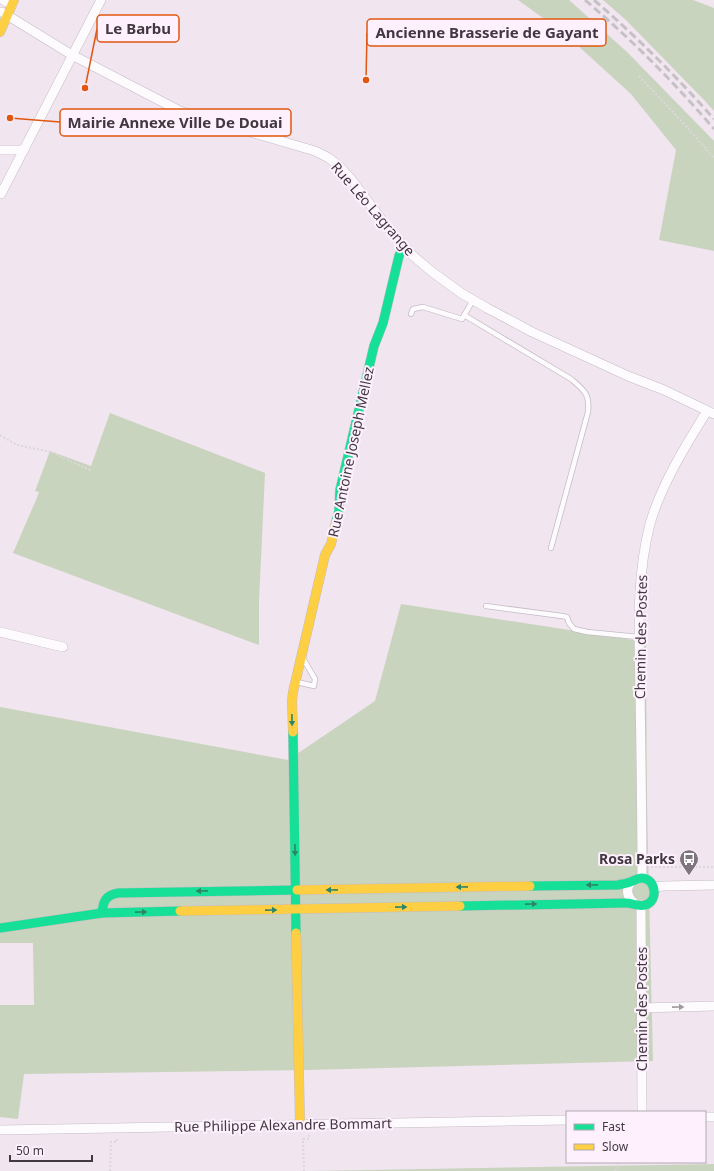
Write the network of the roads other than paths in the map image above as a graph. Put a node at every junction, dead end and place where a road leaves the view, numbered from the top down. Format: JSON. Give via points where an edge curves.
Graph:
{"nodes":[{"id":1,"x":101,"y":0,"type":"edge"},
{"id":2,"x":8,"y":1,"type":"edge"},
{"id":3,"x":5,"y":13,"type":"junction"},
{"id":4,"x":0,"y":28,"type":"edge"},
{"id":5,"x":0,"y":32,"type":"edge"},
{"id":6,"x":72,"y":56,"type":"junction"},
{"id":7,"x":0,"y":150,"type":"edge"},
{"id":8,"x":24,"y":150,"type":"junction"},
{"id":9,"x":1,"y":194,"type":"edge"},
{"id":10,"x":403,"y":246,"type":"junction"},
{"id":11,"x":473,"y":300,"type":"junction"},
{"id":12,"x":411,"y":314,"type":"dead end"},
{"id":13,"x":464,"y":315,"type":"junction"},
{"id":14,"x":710,"y":412,"type":"edge"},
{"id":15,"x":550,"y":548,"type":"dead end"},
{"id":16,"x":486,"y":606,"type":"dead end"},
{"id":17,"x":0,"y":632,"type":"edge"},
{"id":18,"x":639,"y":637,"type":"junction"},
{"id":19,"x":63,"y":647,"type":"dead end"},
{"id":20,"x":301,"y":656,"type":"junction"},
{"id":21,"x":295,"y":681,"type":"junction"},
{"id":22,"x":642,"y":878,"type":"junction"},
{"id":23,"x":631,"y":882,"type":"junction"},
{"id":24,"x":714,"y":885,"type":"edge"},
{"id":25,"x":654,"y":887,"type":"junction"},
{"id":26,"x":296,"y":890,"type":"junction"},
{"id":27,"x":637,"y":904,"type":"junction"},
{"id":28,"x":296,"y":909,"type":"junction"},
{"id":29,"x":102,"y":913,"type":"junction"},
{"id":30,"x":0,"y":928,"type":"edge"},
{"id":31,"x":714,"y":1006,"type":"edge"},
{"id":32,"x":642,"y":1008,"type":"junction"},
{"id":33,"x":642,"y":1111,"type":"edge"},
{"id":34,"x":566,"y":1120,"type":"edge"},
{"id":35,"x":304,"y":1124,"type":"junction"},
{"id":36,"x":0,"y":1130,"type":"edge"}],
"edges":[{"from":1,"to":6,"type":"street"},
{"from":2,"to":3,"type":"street"},
{"from":3,"to":4,"type":"street"},
{"from":3,"to":5,"type":"street"},
{"from":3,"to":6,"type":"street","name":"Rue Léo Lagrange"},
{"from":6,"to":8,"type":"street"},
{"from":6,"to":10,"type":"street","name":"Rue Léo Lagrange","via":[[180,111],[315,151],[329,158],[341,168]]},
{"from":7,"to":8,"type":"street"},
{"from":8,"to":9,"type":"street"},
{"from":10,"to":11,"type":"street","name":"Rue Léo Lagrange","via":[[431,271]]},
{"from":10,"to":20,"type":"street","name":"Rue Antoine Joseph Mellez","via":[[383,323],[374,346],[340,490],[339,511],[331,544],[325,555]]},
{"from":11,"to":13,"type":"lane"},
{"from":11,"to":14,"type":"street","name":"Rue Léo Lagrange","via":[[568,350]]},
{"from":12,"to":13,"type":"lane","via":[[413,309],[423,307],[462,319]]},
{"from":13,"to":15,"type":"lane","via":[[585,390],[589,404],[588,412]]},
{"from":14,"to":18,"type":"street","name":"Chemin des Postes","via":[[676,464],[650,524],[642,572]]},
{"from":16,"to":18,"type":"lane","via":[[567,617],[574,629],[587,632]]},
{"from":17,"to":19,"type":"street"},
{"from":18,"to":22,"type":"street","name":"Chemin des Postes"},
{"from":20,"to":21,"type":"street","name":"Rue Antoine Joseph Mellez"},
{"from":20,"to":21,"type":"lane","via":[[315,680],[314,686]]},
{"from":21,"to":26,"type":"street","name":"Rue Antoine Joseph Mellez","one_way":true,"via":[[292,701]]},
{"from":22,"to":23,"type":"street"},
{"from":22,"to":25,"type":"street"},
{"from":23,"to":26,"type":"street","one_way":true,"via":[[618,885]]},
{"from":23,"to":27,"type":"street","via":[[627,894],[629,899]]},
{"from":24,"to":25,"type":"street"},
{"from":25,"to":27,"type":"street","via":[[652,899],[647,904]]},
{"from":26,"to":28,"type":"street","name":"Rue Antoine Joseph Mellez"},
{"from":26,"to":29,"type":"street","one_way":true,"via":[[119,892],[105,898]]},
{"from":28,"to":27,"type":"street","one_way":true},
{"from":27,"to":32,"type":"street","name":"Chemin des Postes"},
{"from":29,"to":28,"type":"street","one_way":true},
{"from":28,"to":35,"type":"street","name":"Rue Antoine Joseph Mellez"},
{"from":29,"to":30,"type":"street"},
{"from":32,"to":31,"type":"street","one_way":true},
{"from":32,"to":33,"type":"street","name":"Chemin des Postes"},
{"from":34,"to":35,"type":"street","name":"Rue Philippe Alexandre Bommart"},
{"from":35,"to":36,"type":"street","name":"Rue Philippe Alexandre Bommart"}]}
